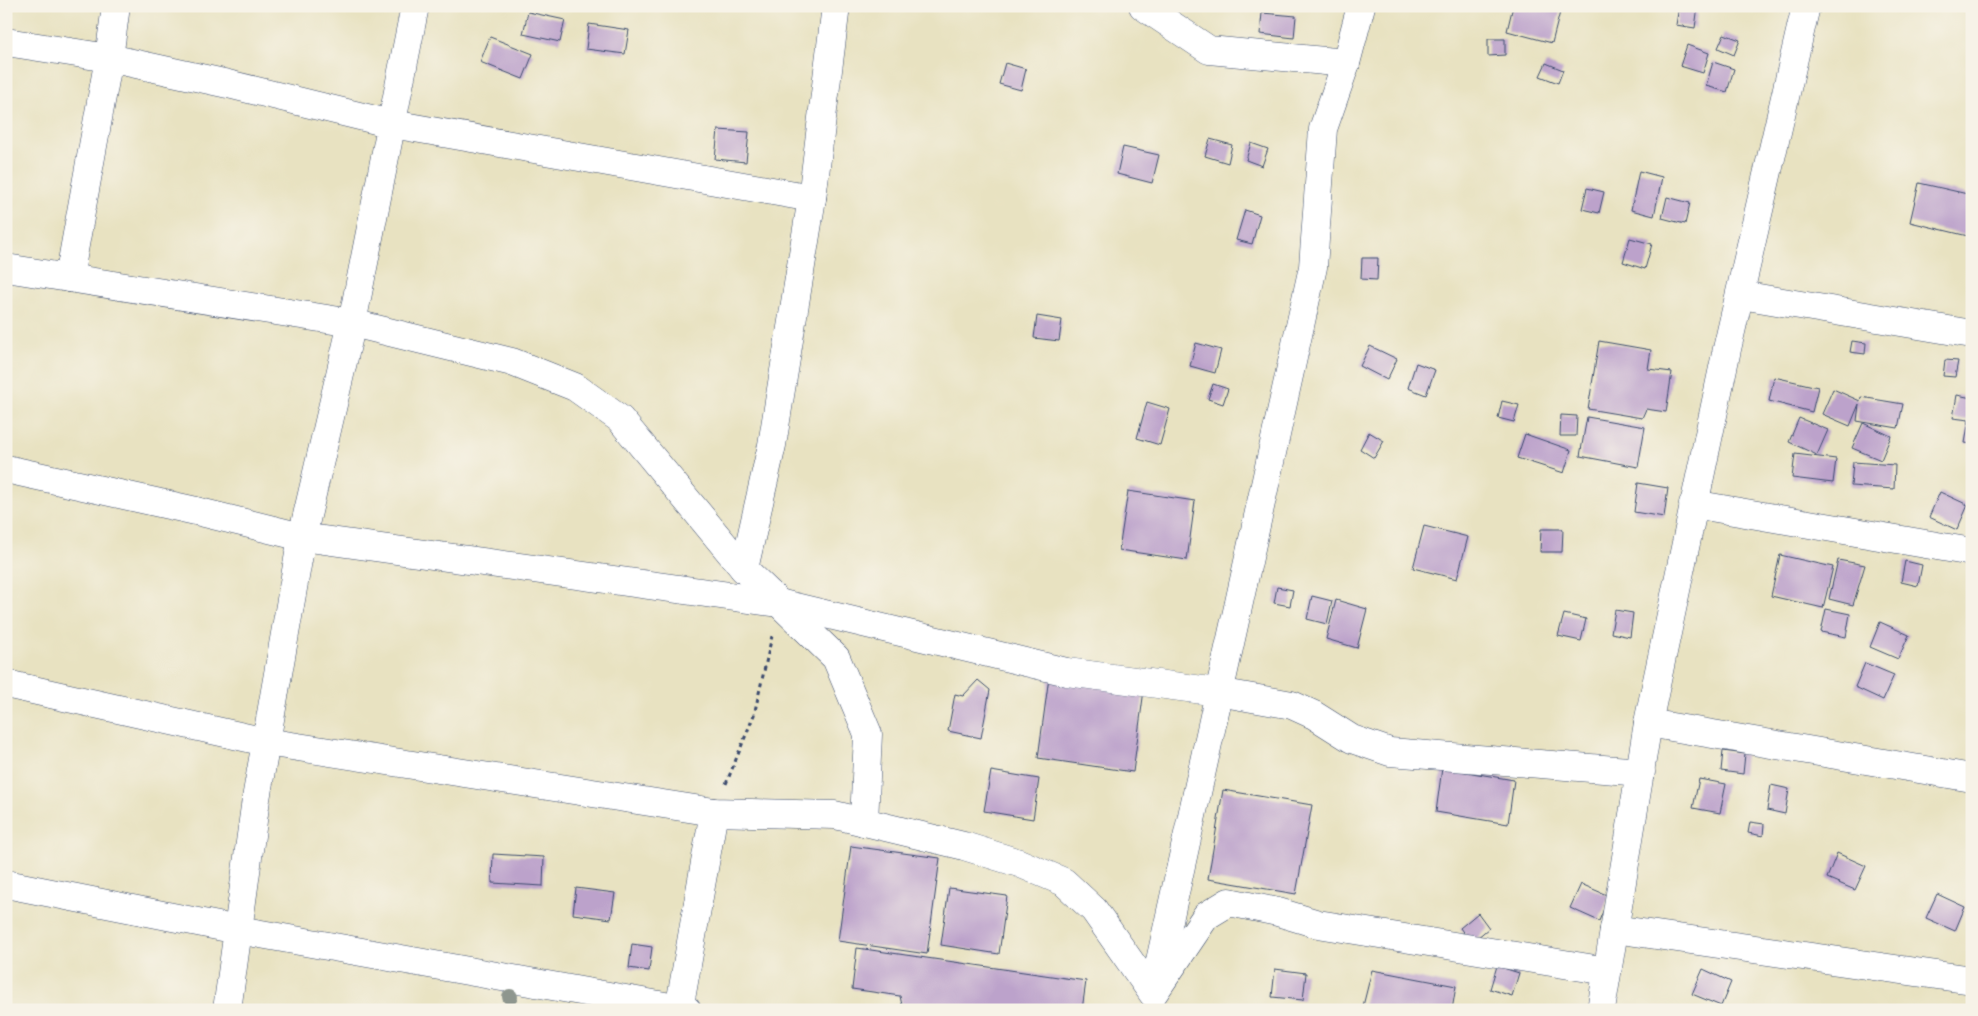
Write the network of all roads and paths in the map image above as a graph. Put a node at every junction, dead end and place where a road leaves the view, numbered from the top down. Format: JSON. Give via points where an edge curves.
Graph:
{"nodes":[{"id":1,"x":116,"y":6,"type":"edge"},
{"id":2,"x":415,"y":6,"type":"edge"},
{"id":3,"x":836,"y":6,"type":"edge"},
{"id":4,"x":1143,"y":6,"type":"edge"},
{"id":5,"x":1361,"y":6,"type":"edge"},
{"id":6,"x":1806,"y":6,"type":"edge"},
{"id":7,"x":6,"y":42,"type":"edge"},
{"id":8,"x":109,"y":58,"type":"junction"},
{"id":9,"x":1346,"y":63,"type":"junction"},
{"id":10,"x":392,"y":124,"type":"junction"},
{"id":11,"x":812,"y":198,"type":"junction"},
{"id":12,"x":6,"y":268,"type":"edge"},
{"id":13,"x":70,"y":278,"type":"junction"},
{"id":14,"x":1741,"y":295,"type":"junction"},
{"id":15,"x":352,"y":323,"type":"junction"},
{"id":16,"x":1972,"y":334,"type":"edge"},
{"id":17,"x":6,"y":469,"type":"edge"},
{"id":18,"x":1693,"y":504,"type":"junction"},
{"id":19,"x":302,"y":537,"type":"junction"},
{"id":20,"x":1972,"y":552,"type":"edge"},
{"id":21,"x":744,"y":569,"type":"junction"},
{"id":22,"x":779,"y":603,"type":"junction"},
{"id":23,"x":6,"y":684,"type":"edge"},
{"id":24,"x":1218,"y":692,"type":"junction"},
{"id":25,"x":1648,"y":723,"type":"junction"},
{"id":26,"x":266,"y":742,"type":"junction"},
{"id":27,"x":1641,"y":772,"type":"junction"},
{"id":28,"x":1972,"y":778,"type":"edge"},
{"id":29,"x":714,"y":812,"type":"junction"},
{"id":30,"x":864,"y":822,"type":"junction"},
{"id":31,"x":6,"y":884,"type":"edge"},
{"id":32,"x":1614,"y":929,"type":"junction"},
{"id":33,"x":238,"y":930,"type":"junction"},
{"id":34,"x":1607,"y":971,"type":"junction"},
{"id":35,"x":1972,"y":980,"type":"edge"},
{"id":36,"x":1151,"y":1002,"type":"edge"},
{"id":37,"x":682,"y":1009,"type":"edge"},
{"id":38,"x":228,"y":1010,"type":"edge"},
{"id":39,"x":1601,"y":1010,"type":"edge"}],
"edges":[{"from":1,"to":8,"type":"street"},
{"from":2,"to":10,"type":"street"},
{"from":3,"to":11,"type":"street"},
{"from":4,"to":9,"type":"street","via":[[1209,50]]},
{"from":5,"to":9,"type":"street"},
{"from":6,"to":14,"type":"street"},
{"from":7,"to":8,"type":"street"},
{"from":8,"to":10,"type":"street"},
{"from":8,"to":13,"type":"street"},
{"from":9,"to":24,"type":"street","via":[[1324,129],[1313,267]]},
{"from":10,"to":11,"type":"street"},
{"from":10,"to":15,"type":"street"},
{"from":11,"to":21,"type":"street","via":[[772,445]]},
{"from":12,"to":13,"type":"street"},
{"from":13,"to":15,"type":"street"},
{"from":14,"to":16,"type":"street"},
{"from":14,"to":18,"type":"street"},
{"from":15,"to":19,"type":"street"},
{"from":15,"to":21,"type":"street","via":[[512,362],[575,387],[620,419]]},
{"from":17,"to":19,"type":"street"},
{"from":18,"to":20,"type":"street"},
{"from":18,"to":25,"type":"street"},
{"from":19,"to":22,"type":"street"},
{"from":19,"to":26,"type":"street"},
{"from":21,"to":22,"type":"street"},
{"from":22,"to":24,"type":"street","via":[[1068,672]]},
{"from":22,"to":29,"type":"path","via":[[754,715]]},
{"from":22,"to":30,"type":"street","via":[[836,658],[868,734]]},
{"from":23,"to":26,"type":"street"},
{"from":24,"to":27,"type":"street","via":[[1292,705],[1352,739],[1390,752]]},
{"from":24,"to":36,"type":"street"},
{"from":25,"to":27,"type":"street"},
{"from":25,"to":28,"type":"street"},
{"from":26,"to":29,"type":"street"},
{"from":26,"to":33,"type":"street"},
{"from":27,"to":32,"type":"street"},
{"from":29,"to":30,"type":"street","via":[[835,815]]},
{"from":29,"to":37,"type":"street"},
{"from":30,"to":36,"type":"street","via":[[964,846],[1019,863],[1064,882],[1094,910]]},
{"from":31,"to":33,"type":"street"},
{"from":32,"to":34,"type":"street"},
{"from":32,"to":35,"type":"street"},
{"from":33,"to":37,"type":"street"},
{"from":33,"to":38,"type":"street"},
{"from":34,"to":36,"type":"street","via":[[1318,924],[1229,902],[1206,916]]},
{"from":34,"to":39,"type":"street"}]}
